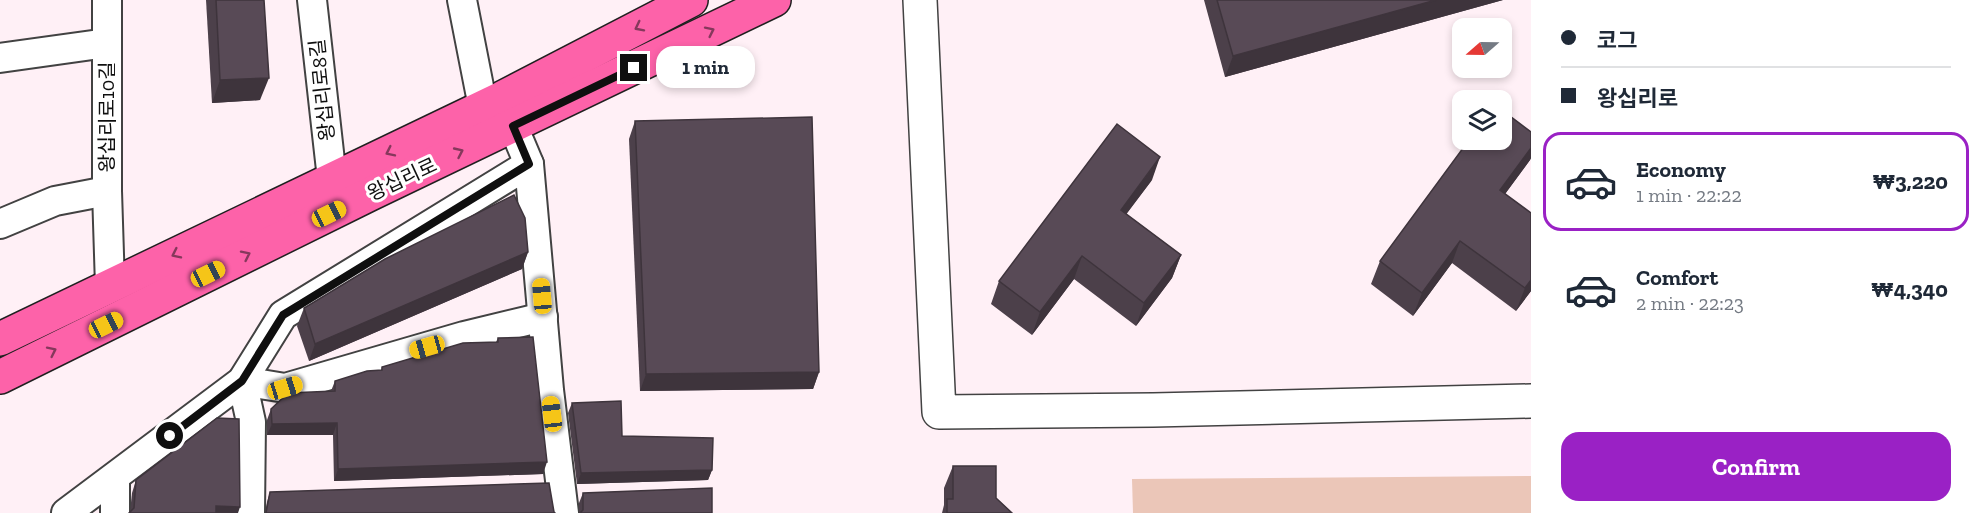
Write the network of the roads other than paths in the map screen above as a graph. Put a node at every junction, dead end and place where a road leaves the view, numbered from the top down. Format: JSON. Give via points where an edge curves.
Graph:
{"nodes":[{"id":1,"x":107,"y":0,"type":"edge"},
{"id":2,"x":312,"y":0,"type":"edge"},
{"id":3,"x":462,"y":0,"type":"edge"},
{"id":4,"x":691,"y":0,"type":"edge"},
{"id":5,"x":774,"y":0,"type":"edge"},
{"id":6,"x":920,"y":0,"type":"edge"},
{"id":7,"x":107,"y":43,"type":"junction"},
{"id":8,"x":0,"y":58,"type":"edge"},
{"id":9,"x":483,"y":107,"type":"junction"},
{"id":10,"x":513,"y":126,"type":"junction"},
{"id":11,"x":529,"y":164,"type":"junction"},
{"id":12,"x":332,"y":179,"type":"junction"},
{"id":13,"x":107,"y":191,"type":"junction"},
{"id":14,"x":0,"y":224,"type":"edge"},
{"id":15,"x":110,"y":286,"type":"junction"},
{"id":16,"x":543,"y":317,"type":"junction"},
{"id":17,"x":0,"y":339,"type":"edge"},
{"id":18,"x":0,"y":377,"type":"edge"},
{"id":19,"x":242,"y":381,"type":"junction"},
{"id":20,"x":1531,"y":401,"type":"edge"},
{"id":21,"x":115,"y":478,"type":"junction"},
{"id":22,"x":66,"y":513,"type":"edge"},
{"id":23,"x":115,"y":513,"type":"edge"},
{"id":24,"x":250,"y":513,"type":"edge"},
{"id":25,"x":564,"y":513,"type":"edge"}],
"edges":[{"from":1,"to":7,"type":"street","name":"왕십리로10길"},
{"from":2,"to":12,"type":"street","name":"왕십리로8길"},
{"from":3,"to":9,"type":"street"},
{"from":4,"to":9,"type":"main road","name":"왕십리로","one_way":true},
{"from":10,"to":5,"type":"main road","name":"왕십리로","one_way":true},
{"from":6,"to":20,"type":"street","via":[[939,412]]},
{"from":7,"to":8,"type":"street","name":"왕십리로10길"},
{"from":7,"to":13,"type":"street","name":"왕십리로10길"},
{"from":9,"to":12,"type":"main road","name":"왕십리로","one_way":true},
{"from":10,"to":11,"type":"street"},
{"from":18,"to":10,"type":"main road","name":"왕십리로","one_way":true},
{"from":11,"to":16,"type":"street"},
{"from":11,"to":19,"type":"street","via":[[283,315]]},
{"from":12,"to":15,"type":"main road","name":"왕십리로","one_way":true},
{"from":13,"to":14,"type":"street","name":"왕십리로10길","via":[[55,201]]},
{"from":13,"to":15,"type":"street","name":"왕십리로10길"},
{"from":15,"to":17,"type":"main road","name":"왕십리로"},
{"from":16,"to":19,"type":"street","via":[[285,388]]},
{"from":16,"to":25,"type":"street"},
{"from":19,"to":21,"type":"street"},
{"from":19,"to":24,"type":"street","via":[[251,422]]},
{"from":21,"to":22,"type":"street"},
{"from":21,"to":23,"type":"street"}]}
